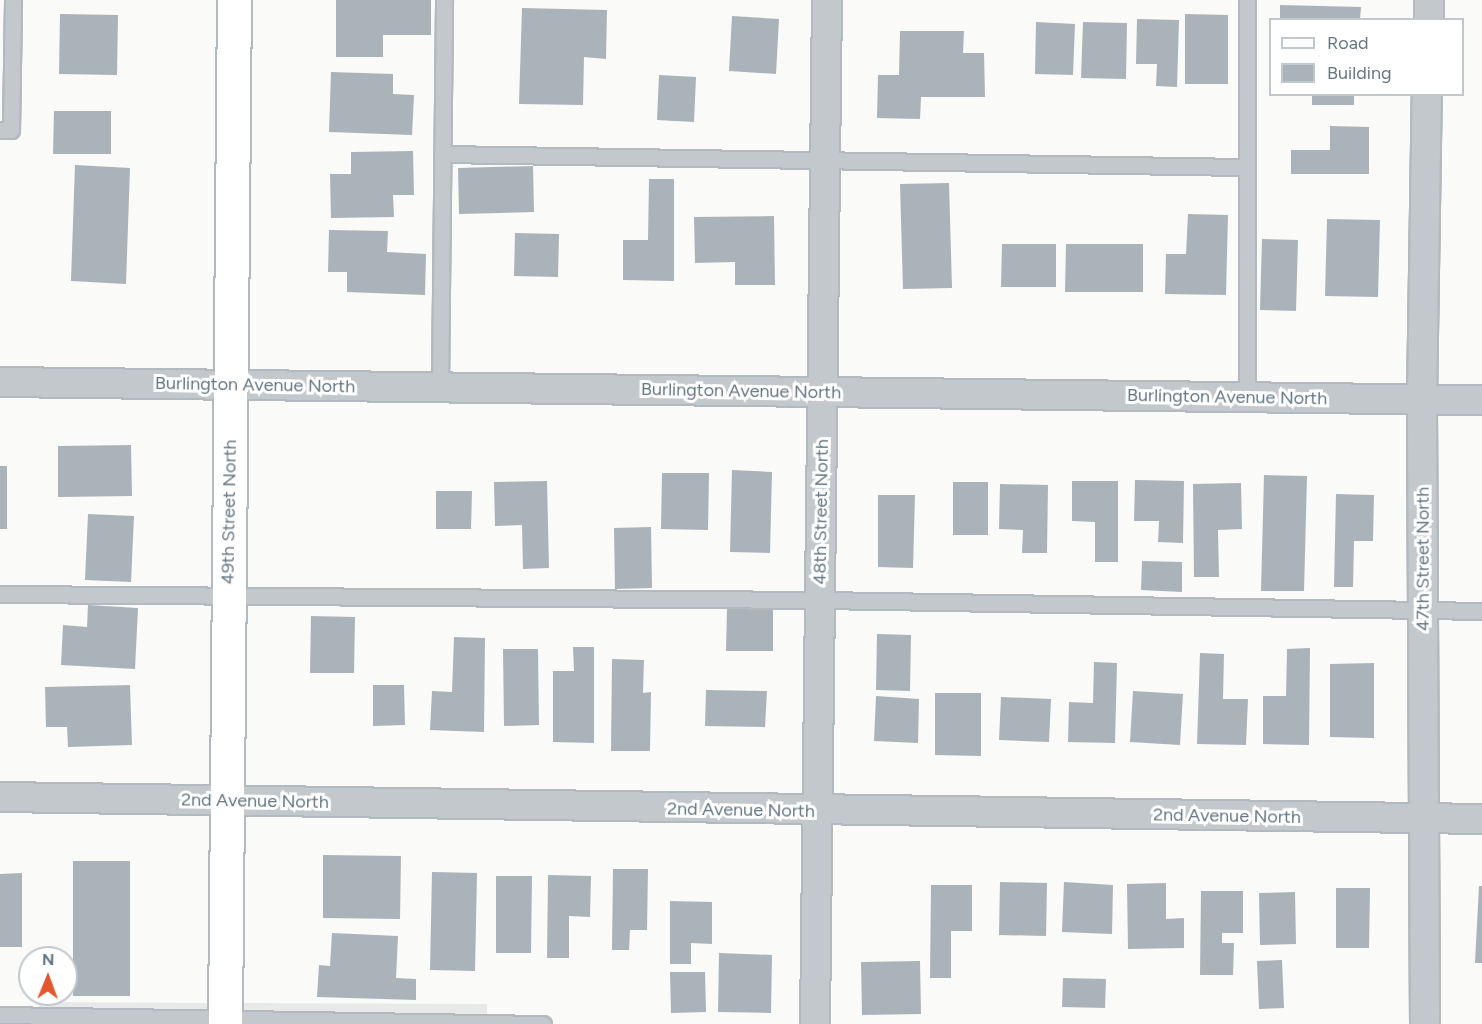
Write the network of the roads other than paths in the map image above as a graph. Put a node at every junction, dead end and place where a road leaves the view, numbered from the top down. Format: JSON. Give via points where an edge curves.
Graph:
{"nodes":[{"id":1,"x":14,"y":0,"type":"edge"},
{"id":2,"x":234,"y":0,"type":"edge"},
{"id":3,"x":444,"y":0,"type":"edge"},
{"id":4,"x":826,"y":0,"type":"edge"},
{"id":5,"x":1247,"y":0,"type":"edge"},
{"id":6,"x":1429,"y":0,"type":"edge"},
{"id":7,"x":1428,"y":18,"type":"edge"},
{"id":8,"x":1427,"y":96,"type":"edge"},
{"id":9,"x":0,"y":130,"type":"edge"},
{"id":10,"x":442,"y":154,"type":"junction"},
{"id":11,"x":825,"y":160,"type":"junction"},
{"id":12,"x":1247,"y":167,"type":"junction"},
{"id":13,"x":0,"y":382,"type":"edge"},
{"id":14,"x":230,"y":385,"type":"junction"},
{"id":15,"x":440,"y":387,"type":"junction"},
{"id":16,"x":822,"y":392,"type":"junction"},
{"id":17,"x":1246,"y":397,"type":"junction"},
{"id":18,"x":1422,"y":399,"type":"junction"},
{"id":19,"x":1482,"y":400,"type":"edge"},
{"id":20,"x":0,"y":594,"type":"edge"},
{"id":21,"x":228,"y":597,"type":"junction"},
{"id":22,"x":820,"y":600,"type":"junction"},
{"id":23,"x":1423,"y":609,"type":"junction"},
{"id":24,"x":1482,"y":611,"type":"edge"},
{"id":25,"x":0,"y":797,"type":"edge"},
{"id":26,"x":227,"y":801,"type":"junction"},
{"id":27,"x":818,"y":812,"type":"junction"},
{"id":28,"x":1424,"y":818,"type":"junction"},
{"id":29,"x":1482,"y":819,"type":"edge"},
{"id":30,"x":0,"y":1015,"type":"edge"},
{"id":31,"x":225,"y":1021,"type":"edge"},
{"id":32,"x":543,"y":1024,"type":"edge"},
{"id":33,"x":815,"y":1024,"type":"edge"},
{"id":34,"x":1425,"y":1024,"type":"edge"}],
"edges":[{"from":1,"to":9,"type":"lane","via":[[11,130]]},
{"from":2,"to":14,"type":"main road","name":"49th Street North"},
{"from":3,"to":10,"type":"lane"},
{"from":4,"to":11,"type":"street","name":"48th Street North"},
{"from":5,"to":12,"type":"lane"},
{"from":6,"to":7,"type":"street"},
{"from":8,"to":18,"type":"street","name":"47th Street North"},
{"from":10,"to":11,"type":"lane"},
{"from":10,"to":15,"type":"lane"},
{"from":11,"to":12,"type":"lane"},
{"from":11,"to":16,"type":"street","name":"48th Street North"},
{"from":12,"to":17,"type":"lane"},
{"from":13,"to":14,"type":"street","name":"Burlington Avenue North"},
{"from":14,"to":15,"type":"street","name":"Burlington Avenue North"},
{"from":14,"to":21,"type":"main road","name":"49th Street North"},
{"from":15,"to":16,"type":"street","name":"Burlington Avenue North"},
{"from":16,"to":17,"type":"street","name":"Burlington Avenue North"},
{"from":16,"to":22,"type":"street","name":"48th Street North"},
{"from":17,"to":18,"type":"street","name":"Burlington Avenue North"},
{"from":18,"to":19,"type":"street","name":"Burlington Avenue North"},
{"from":18,"to":23,"type":"street","name":"47th Street North"},
{"from":20,"to":21,"type":"lane"},
{"from":21,"to":22,"type":"lane"},
{"from":21,"to":26,"type":"main road","name":"49th Street North"},
{"from":22,"to":23,"type":"lane"},
{"from":22,"to":27,"type":"street","name":"48th Street North"},
{"from":23,"to":24,"type":"lane"},
{"from":23,"to":28,"type":"street","name":"47th Street North"},
{"from":25,"to":26,"type":"street","name":"2nd Avenue North"},
{"from":26,"to":27,"type":"street","name":"2nd Avenue North"},
{"from":26,"to":31,"type":"main road","name":"49th Street North"},
{"from":27,"to":28,"type":"street","name":"2nd Avenue North"},
{"from":27,"to":33,"type":"street","name":"48th Street North"},
{"from":28,"to":29,"type":"street","name":"2nd Avenue North"},
{"from":28,"to":34,"type":"street","name":"47th Street North"},
{"from":30,"to":31,"type":"lane"},
{"from":31,"to":32,"type":"lane"}]}
